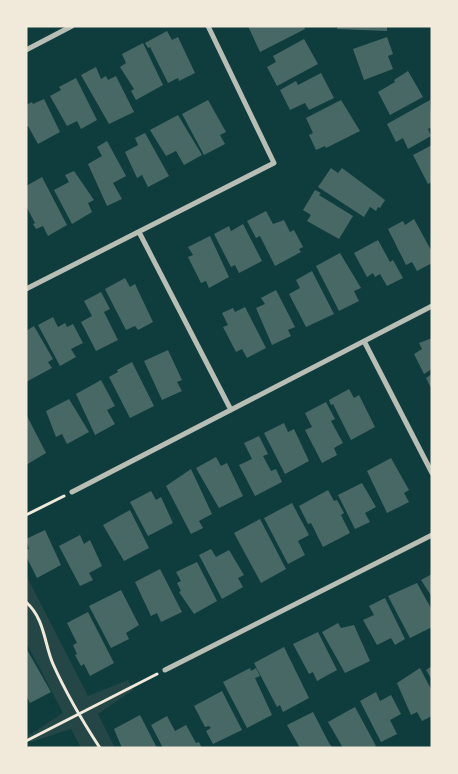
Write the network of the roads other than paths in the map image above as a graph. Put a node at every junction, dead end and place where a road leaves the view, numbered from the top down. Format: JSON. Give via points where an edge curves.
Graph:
{"nodes":[{"id":1,"x":72,"y":26,"type":"edge"},
{"id":2,"x":208,"y":26,"type":"edge"},
{"id":3,"x":26,"y":50,"type":"edge"},
{"id":4,"x":138,"y":232,"type":"junction"},
{"id":5,"x":26,"y":289,"type":"edge"},
{"id":6,"x":432,"y":306,"type":"edge"},
{"id":7,"x":364,"y":341,"type":"junction"},
{"id":8,"x":231,"y":410,"type":"junction"},
{"id":9,"x":432,"y":473,"type":"edge"},
{"id":10,"x":72,"y":492,"type":"road end"},
{"id":11,"x":432,"y":535,"type":"edge"},
{"id":12,"x":164,"y":670,"type":"road end"}],
"edges":[{"from":1,"to":3,"type":"street"},
{"from":2,"to":4,"type":"street","via":[[274,163]]},
{"from":4,"to":5,"type":"street"},
{"from":4,"to":8,"type":"street"},
{"from":6,"to":7,"type":"street"},
{"from":7,"to":8,"type":"street"},
{"from":7,"to":9,"type":"street"},
{"from":8,"to":10,"type":"street"},
{"from":11,"to":12,"type":"street"}]}
